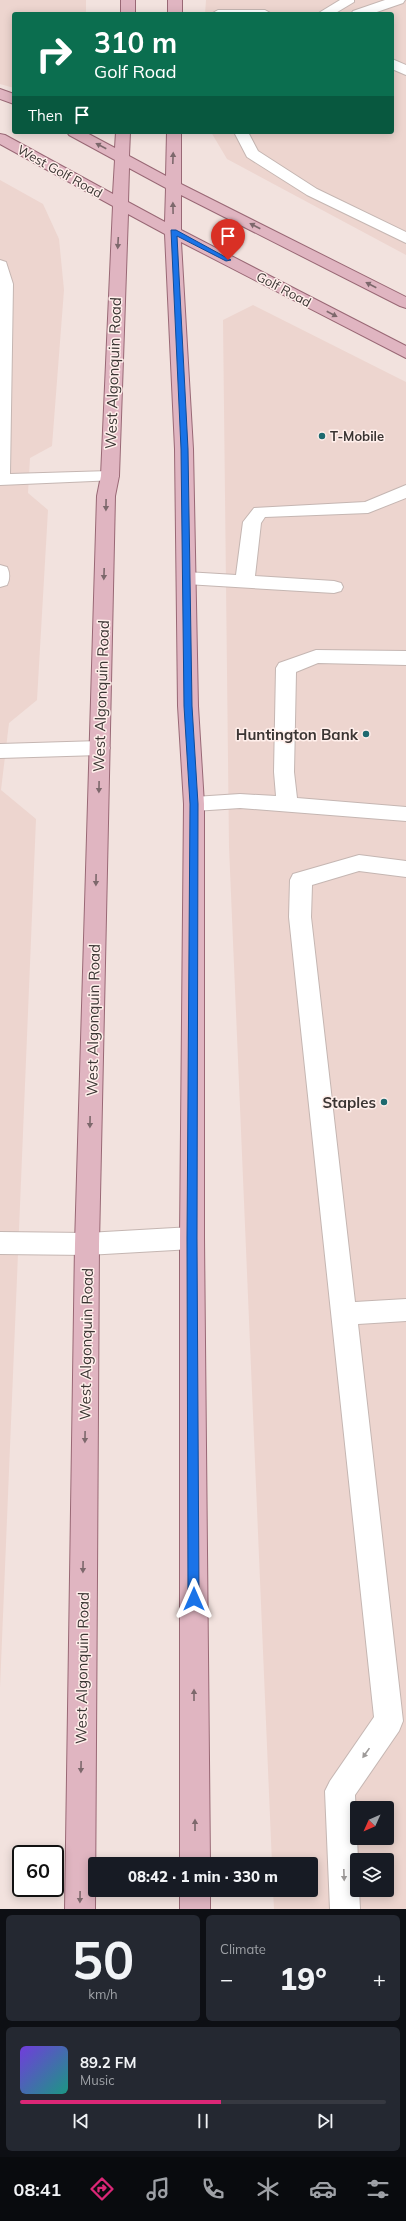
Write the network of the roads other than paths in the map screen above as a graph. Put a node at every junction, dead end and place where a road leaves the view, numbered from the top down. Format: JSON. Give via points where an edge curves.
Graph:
{"nodes":[{"id":1,"x":128,"y":0,"type":"edge"},
{"id":2,"x":175,"y":0,"type":"edge"},
{"id":3,"x":222,"y":0,"type":"edge"},
{"id":4,"x":347,"y":0,"type":"edge"},
{"id":5,"x":398,"y":0,"type":"edge"},
{"id":6,"x":128,"y":12,"type":"edge"},
{"id":7,"x":175,"y":12,"type":"edge"},
{"id":8,"x":219,"y":12,"type":"edge"},
{"id":9,"x":328,"y":12,"type":"edge"},
{"id":10,"x":364,"y":12,"type":"edge"},
{"id":11,"x":394,"y":64,"type":"edge"},
{"id":12,"x":406,"y":71,"type":"edge"},
{"id":13,"x":78,"y":134,"type":"edge"},
{"id":14,"x":123,"y":134,"type":"edge"},
{"id":15,"x":174,"y":134,"type":"edge"},
{"id":16,"x":242,"y":134,"type":"edge"},
{"id":17,"x":0,"y":138,"type":"edge"},
{"id":18,"x":122,"y":158,"type":"junction"},
{"id":19,"x":172,"y":184,"type":"junction"},
{"id":20,"x":120,"y":204,"type":"junction"},
{"id":21,"x":173,"y":232,"type":"junction"},
{"id":22,"x":406,"y":238,"type":"edge"},
{"id":23,"x":0,"y":265,"type":"edge"},
{"id":24,"x":406,"y":303,"type":"edge"},
{"id":25,"x":406,"y":353,"type":"edge"},
{"id":26,"x":110,"y":476,"type":"junction"},
{"id":27,"x":0,"y":480,"type":"edge"},
{"id":28,"x":406,"y":491,"type":"edge"},
{"id":29,"x":0,"y":571,"type":"edge"},
{"id":30,"x":186,"y":578,"type":"junction"},
{"id":31,"x":0,"y":581,"type":"edge"},
{"id":32,"x":245,"y":582,"type":"junction"},
{"id":33,"x":334,"y":586,"type":"dead end"},
{"id":34,"x":406,"y":658,"type":"edge"},
{"id":35,"x":100,"y":748,"type":"junction"},
{"id":36,"x":0,"y":751,"type":"edge"},
{"id":37,"x":194,"y":804,"type":"junction"},
{"id":38,"x":287,"y":805,"type":"junction"},
{"id":39,"x":406,"y":814,"type":"edge"},
{"id":40,"x":406,"y":869,"type":"edge"},
{"id":41,"x":192,"y":1238,"type":"junction"},
{"id":42,"x":0,"y":1243,"type":"edge"},
{"id":43,"x":87,"y":1244,"type":"junction"},
{"id":44,"x":406,"y":1310,"type":"edge"},
{"id":45,"x":344,"y":1314,"type":"junction"},
{"id":46,"x":397,"y":1721,"type":"edge"},
{"id":47,"x":195,"y":1857,"type":"edge"},
{"id":48,"x":195,"y":1897,"type":"edge"},
{"id":49,"x":80,"y":1909,"type":"edge"},
{"id":50,"x":195,"y":1909,"type":"edge"},
{"id":51,"x":345,"y":1909,"type":"edge"}],
"edges":[{"from":1,"to":6,"type":"main road"},
{"from":2,"to":7,"type":"main road"},
{"from":3,"to":8,"type":"lane"},
{"from":4,"to":9,"type":"lane"},
{"from":5,"to":10,"type":"lane"},
{"from":11,"to":12,"type":"lane"},
{"from":18,"to":13,"type":"main road","one_way":true},
{"from":14,"to":18,"type":"main road","name":"West Algonquin Road"},
{"from":19,"to":15,"type":"main road","one_way":true},
{"from":16,"to":22,"type":"lane","via":[[252,154],[306,188]]},
{"from":17,"to":20,"type":"main road","name":"West Golf Road"},
{"from":18,"to":19,"type":"main road"},
{"from":18,"to":20,"type":"main road","name":"West Algonquin Road"},
{"from":21,"to":19,"type":"main road","one_way":true},
{"from":24,"to":19,"type":"main road","one_way":true},
{"from":20,"to":21,"type":"main road","name":"Golf Road"},
{"from":20,"to":26,"type":"main road","name":"West Algonquin Road","one_way":true},
{"from":21,"to":25,"type":"main road","name":"Golf Road","one_way":true},
{"from":21,"to":30,"type":"main road","via":[[184,449]]},
{"from":23,"to":27,"type":"lane","via":[[4,284]]},
{"from":26,"to":27,"type":"lane"},
{"from":26,"to":35,"type":"main road","name":"West Algonquin Road","one_way":true,"via":[[106,496]]},
{"from":28,"to":32,"type":"lane","via":[[368,507],[260,512],[252,522]]},
{"from":29,"to":31,"type":"lane"},
{"from":30,"to":32,"type":"lane"},
{"from":30,"to":37,"type":"main road","via":[[188,706]]},
{"from":32,"to":33,"type":"lane"},
{"from":34,"to":38,"type":"lane","via":[[316,656],[286,668],[284,772]]},
{"from":35,"to":36,"type":"lane"},
{"from":35,"to":43,"type":"main road","name":"West Algonquin Road","one_way":true},
{"from":37,"to":38,"type":"lane","via":[[240,801]]},
{"from":37,"to":41,"type":"main road"},
{"from":38,"to":39,"type":"lane"},
{"from":40,"to":45,"type":"lane","via":[[359,862],[301,880],[300,918]]},
{"from":41,"to":43,"type":"lane"},
{"from":47,"to":41,"type":"main road","one_way":true},
{"from":42,"to":43,"type":"lane"},
{"from":43,"to":49,"type":"main road","name":"West Algonquin Road","one_way":true},
{"from":44,"to":45,"type":"lane"},
{"from":45,"to":46,"type":"lane"},
{"from":46,"to":51,"type":"lane","one_way":true,"via":[[340,1790]]},
{"from":48,"to":50,"type":"main road"}]}
